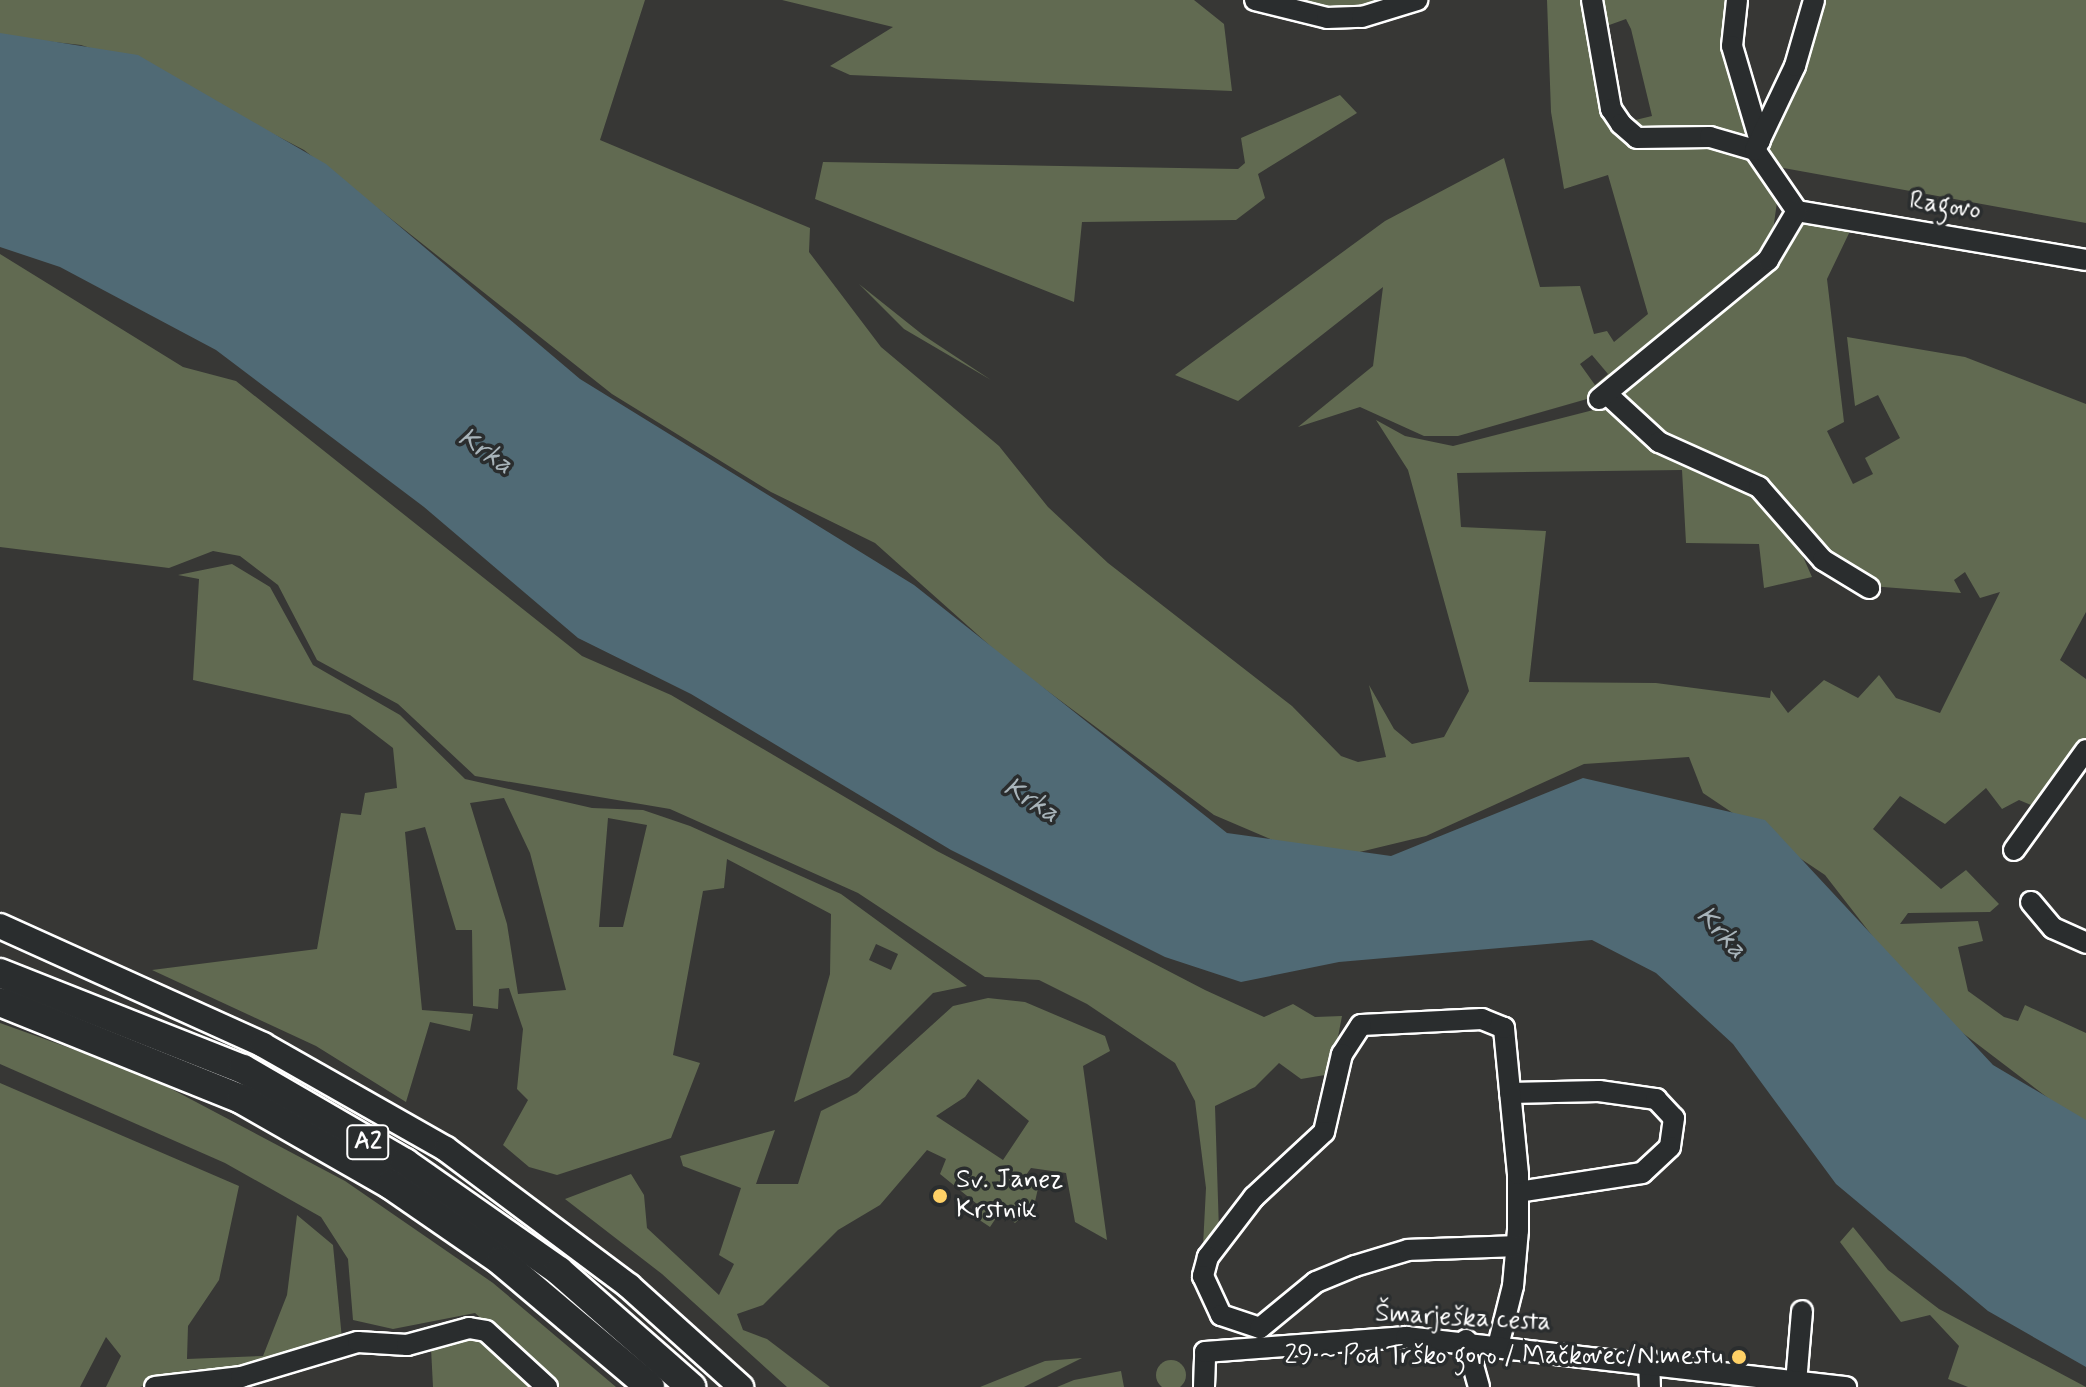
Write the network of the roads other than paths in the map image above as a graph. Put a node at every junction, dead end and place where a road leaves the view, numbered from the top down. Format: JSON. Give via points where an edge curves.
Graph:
{"nodes":[{"id":1,"x":1255,"y":0,"type":"edge"},
{"id":2,"x":1417,"y":0,"type":"edge"},
{"id":3,"x":1592,"y":0,"type":"edge"},
{"id":4,"x":1737,"y":0,"type":"edge"},
{"id":5,"x":1814,"y":0,"type":"edge"},
{"id":6,"x":1757,"y":145,"type":"junction"},
{"id":7,"x":1797,"y":211,"type":"junction"},
{"id":8,"x":2086,"y":260,"type":"edge"},
{"id":9,"x":1869,"y":588,"type":"dead end"},
{"id":10,"x":2086,"y":750,"type":"edge"},
{"id":11,"x":2014,"y":850,"type":"dead end"},
{"id":12,"x":2031,"y":902,"type":"dead end"},
{"id":13,"x":0,"y":926,"type":"edge"},
{"id":14,"x":2086,"y":943,"type":"edge"},
{"id":15,"x":0,"y":973,"type":"edge"},
{"id":16,"x":0,"y":1002,"type":"edge"},
{"id":17,"x":1510,"y":1093,"type":"junction"},
{"id":18,"x":1525,"y":1191,"type":"dead end"},
{"id":19,"x":1516,"y":1246,"type":"junction"},
{"id":20,"x":1802,"y":1311,"type":"dead end"},
{"id":21,"x":1466,"y":1340,"type":"junction"},
{"id":22,"x":1499,"y":1342,"type":"junction"},
{"id":23,"x":1649,"y":1360,"type":"junction"},
{"id":24,"x":1796,"y":1383,"type":"junction"},
{"id":25,"x":155,"y":1387,"type":"edge"},
{"id":26,"x":547,"y":1387,"type":"edge"},
{"id":27,"x":650,"y":1387,"type":"edge"},
{"id":28,"x":691,"y":1387,"type":"edge"},
{"id":29,"x":741,"y":1387,"type":"edge"},
{"id":30,"x":1204,"y":1387,"type":"edge"},
{"id":31,"x":1479,"y":1387,"type":"edge"},
{"id":32,"x":1650,"y":1387,"type":"edge"},
{"id":33,"x":1846,"y":1387,"type":"edge"}],
"edges":[{"from":1,"to":2,"type":"street","via":[[1327,18],[1362,17]]},
{"from":3,"to":6,"type":"street","via":[[1611,109],[1621,124],[1647,140],[1710,137]]},
{"from":4,"to":6,"type":"street","via":[[1732,46]]},
{"from":5,"to":6,"type":"street"},
{"from":6,"to":7,"type":"street"},
{"from":7,"to":8,"type":"street","name":"Ragovo"},
{"from":7,"to":9,"type":"street","via":[[1768,260],[1603,398],[1659,442],[1759,487],[1823,560]]},
{"from":10,"to":11,"type":"street"},
{"from":12,"to":14,"type":"street","via":[[2053,928]]},
{"from":13,"to":29,"type":"main road","via":[[263,1045],[446,1149],[629,1286]]},
{"from":15,"to":28,"type":"highway","number":"A2","via":[[243,1069],[405,1163],[559,1271]]},
{"from":16,"to":27,"type":"highway","number":"A2","via":[[241,1099],[391,1185],[501,1261]]},
{"from":17,"to":18,"type":"street","via":[[1599,1091],[1656,1099],[1674,1118],[1670,1147],[1642,1173]]},
{"from":17,"to":19,"type":"street"},
{"from":17,"to":19,"type":"street","via":[[1504,1028],[1446,1018],[1361,1025],[1342,1054],[1324,1132],[1254,1197],[1208,1257],[1203,1276],[1221,1315],[1260,1328],[1316,1282],[1355,1266],[1408,1250]]},
{"from":19,"to":22,"type":"street"},
{"from":20,"to":24,"type":"street"},
{"from":21,"to":22,"type":"street","name":"Šmarješka cesta"},
{"from":21,"to":30,"type":"street","name":"Šmarješka cesta","via":[[1205,1352]]},
{"from":21,"to":31,"type":"street"},
{"from":22,"to":23,"type":"street","name":"Šmarješka cesta"},
{"from":23,"to":24,"type":"street","name":"Šmarješka cesta"},
{"from":23,"to":32,"type":"street"},
{"from":24,"to":33,"type":"street","name":"Šmarješka cesta"},
{"from":25,"to":26,"type":"street","via":[[274,1371],[358,1342],[407,1345],[469,1328],[486,1331]]}]}
